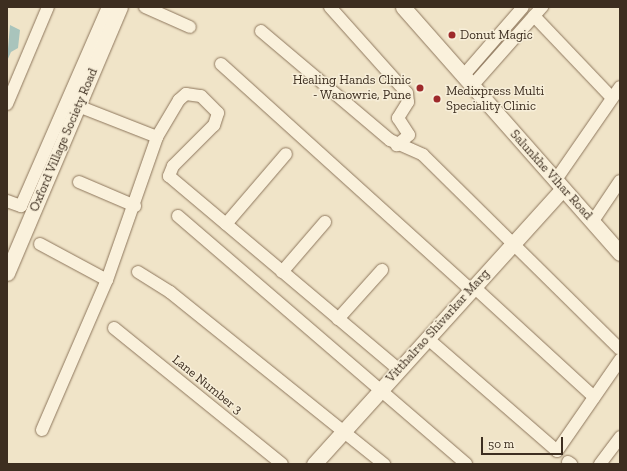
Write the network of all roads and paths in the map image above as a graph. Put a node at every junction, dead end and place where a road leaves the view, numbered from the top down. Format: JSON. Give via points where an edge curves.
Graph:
{"nodes":[{"id":1,"x":48,"y":7,"type":"edge"},
{"id":2,"x":108,"y":7,"type":"edge"},
{"id":3,"x":120,"y":7,"type":"edge"},
{"id":4,"x":145,"y":7,"type":"edge"},
{"id":5,"x":330,"y":7,"type":"edge"},
{"id":6,"x":403,"y":7,"type":"edge"},
{"id":7,"x":523,"y":7,"type":"edge"},
{"id":8,"x":538,"y":12,"type":"edge"},
{"id":9,"x":190,"y":27,"type":"dead end"},
{"id":10,"x":262,"y":31,"type":"dead end"},
{"id":11,"x":221,"y":64,"type":"dead end"},
{"id":12,"x":468,"y":81,"type":"junction"},
{"id":13,"x":620,"y":87,"type":"edge"},
{"id":14,"x":612,"y":98,"type":"junction"},
{"id":15,"x":7,"y":104,"type":"edge"},
{"id":16,"x":78,"y":106,"type":"junction"},
{"id":17,"x":157,"y":137,"type":"junction"},
{"id":18,"x":398,"y":145,"type":"junction"},
{"id":19,"x":286,"y":154,"type":"dead end"},
{"id":20,"x":79,"y":182,"type":"dead end"},
{"id":21,"x":620,"y":182,"type":"edge"},
{"id":22,"x":558,"y":186,"type":"junction"},
{"id":23,"x":7,"y":201,"type":"edge"},
{"id":24,"x":135,"y":206,"type":"junction"},
{"id":25,"x":27,"y":208,"type":"junction"},
{"id":26,"x":178,"y":216,"type":"dead end"},
{"id":27,"x":593,"y":221,"type":"junction"},
{"id":28,"x":325,"y":222,"type":"dead end"},
{"id":29,"x":226,"y":224,"type":"junction"},
{"id":30,"x":40,"y":244,"type":"dead end"},
{"id":31,"x":513,"y":244,"type":"junction"},
{"id":32,"x":620,"y":253,"type":"edge"},
{"id":33,"x":9,"y":265,"type":"edge"},
{"id":34,"x":382,"y":270,"type":"dead end"},
{"id":35,"x":138,"y":272,"type":"dead end"},
{"id":36,"x":282,"y":272,"type":"junction"},
{"id":37,"x":107,"y":280,"type":"junction"},
{"id":38,"x":472,"y":288,"type":"junction"},
{"id":39,"x":338,"y":319,"type":"junction"},
{"id":40,"x":114,"y":328,"type":"dead end"},
{"id":41,"x":427,"y":338,"type":"junction"},
{"id":42,"x":620,"y":349,"type":"edge"},
{"id":43,"x":620,"y":360,"type":"edge"},
{"id":44,"x":398,"y":369,"type":"junction"},
{"id":45,"x":380,"y":389,"type":"junction"},
{"id":46,"x":594,"y":397,"type":"junction"},
{"id":47,"x":42,"y":430,"type":"dead end"},
{"id":48,"x":345,"y":430,"type":"junction"},
{"id":49,"x":620,"y":437,"type":"edge"},
{"id":50,"x":282,"y":464,"type":"edge"},
{"id":51,"x":314,"y":464,"type":"edge"},
{"id":52,"x":384,"y":464,"type":"edge"},
{"id":53,"x":466,"y":464,"type":"edge"},
{"id":54,"x":600,"y":464,"type":"edge"}],
"edges":[{"from":1,"to":15,"type":"street"},
{"from":2,"to":25,"type":"street"},
{"from":3,"to":16,"type":"street","name":"Oxford Village Society Road"},
{"from":4,"to":9,"type":"street"},
{"from":5,"to":18,"type":"street","via":[[407,93],[408,102],[398,118],[409,134]]},
{"from":6,"to":12,"type":"street","name":"Salunkhe Vihar Road"},
{"from":7,"to":12,"type":"street"},
{"from":8,"to":12,"type":"street"},
{"from":8,"to":14,"type":"street"},
{"from":10,"to":18,"type":"street"},
{"from":11,"to":38,"type":"street"},
{"from":12,"to":22,"type":"street","name":"Salunkhe Vihar Road"},
{"from":13,"to":14,"type":"street"},
{"from":14,"to":22,"type":"street"},
{"from":16,"to":17,"type":"street"},
{"from":16,"to":25,"type":"street","name":"Oxford Village Society Road"},
{"from":17,"to":24,"type":"street"},
{"from":17,"to":29,"type":"street","via":[[186,94],[201,96],[218,113],[214,125],[173,166],[169,176]]},
{"from":18,"to":31,"type":"street","via":[[423,155]]},
{"from":19,"to":29,"type":"street"},
{"from":20,"to":24,"type":"street"},
{"from":21,"to":27,"type":"street"},
{"from":22,"to":27,"type":"street","name":"Salunkhe Vihar Road"},
{"from":22,"to":31,"type":"street","name":"Vitthalrao Shivarkar Marg"},
{"from":23,"to":25,"type":"street"},
{"from":24,"to":37,"type":"street"},
{"from":25,"to":33,"type":"street","name":"Oxford Village Society Road"},
{"from":26,"to":45,"type":"street"},
{"from":27,"to":32,"type":"street","name":"Salunkhe Vihar Road"},
{"from":28,"to":36,"type":"street"},
{"from":29,"to":36,"type":"street"},
{"from":30,"to":37,"type":"street"},
{"from":31,"to":38,"type":"street","name":"Vitthalrao Shivarkar Marg"},
{"from":31,"to":42,"type":"street"},
{"from":34,"to":39,"type":"street"},
{"from":35,"to":48,"type":"street","via":[[170,292]]},
{"from":36,"to":39,"type":"street"},
{"from":37,"to":47,"type":"street"},
{"from":38,"to":41,"type":"street","name":"Vitthalrao Shivarkar Marg"},
{"from":38,"to":46,"type":"street"},
{"from":39,"to":44,"type":"street"},
{"from":40,"to":50,"type":"street","name":"Lane Number 3"},
{"from":41,"to":44,"type":"street","name":"Vitthalrao Shivarkar Marg"},
{"from":41,"to":46,"type":"street","via":[[558,451]]},
{"from":43,"to":46,"type":"street"},
{"from":44,"to":45,"type":"street","name":"Vitthalrao Shivarkar Marg"},
{"from":45,"to":48,"type":"street","name":"Vitthalrao Shivarkar Marg"},
{"from":45,"to":53,"type":"street"},
{"from":48,"to":51,"type":"street","name":"Vitthalrao Shivarkar Marg"},
{"from":48,"to":52,"type":"street"},
{"from":49,"to":54,"type":"street"}]}
